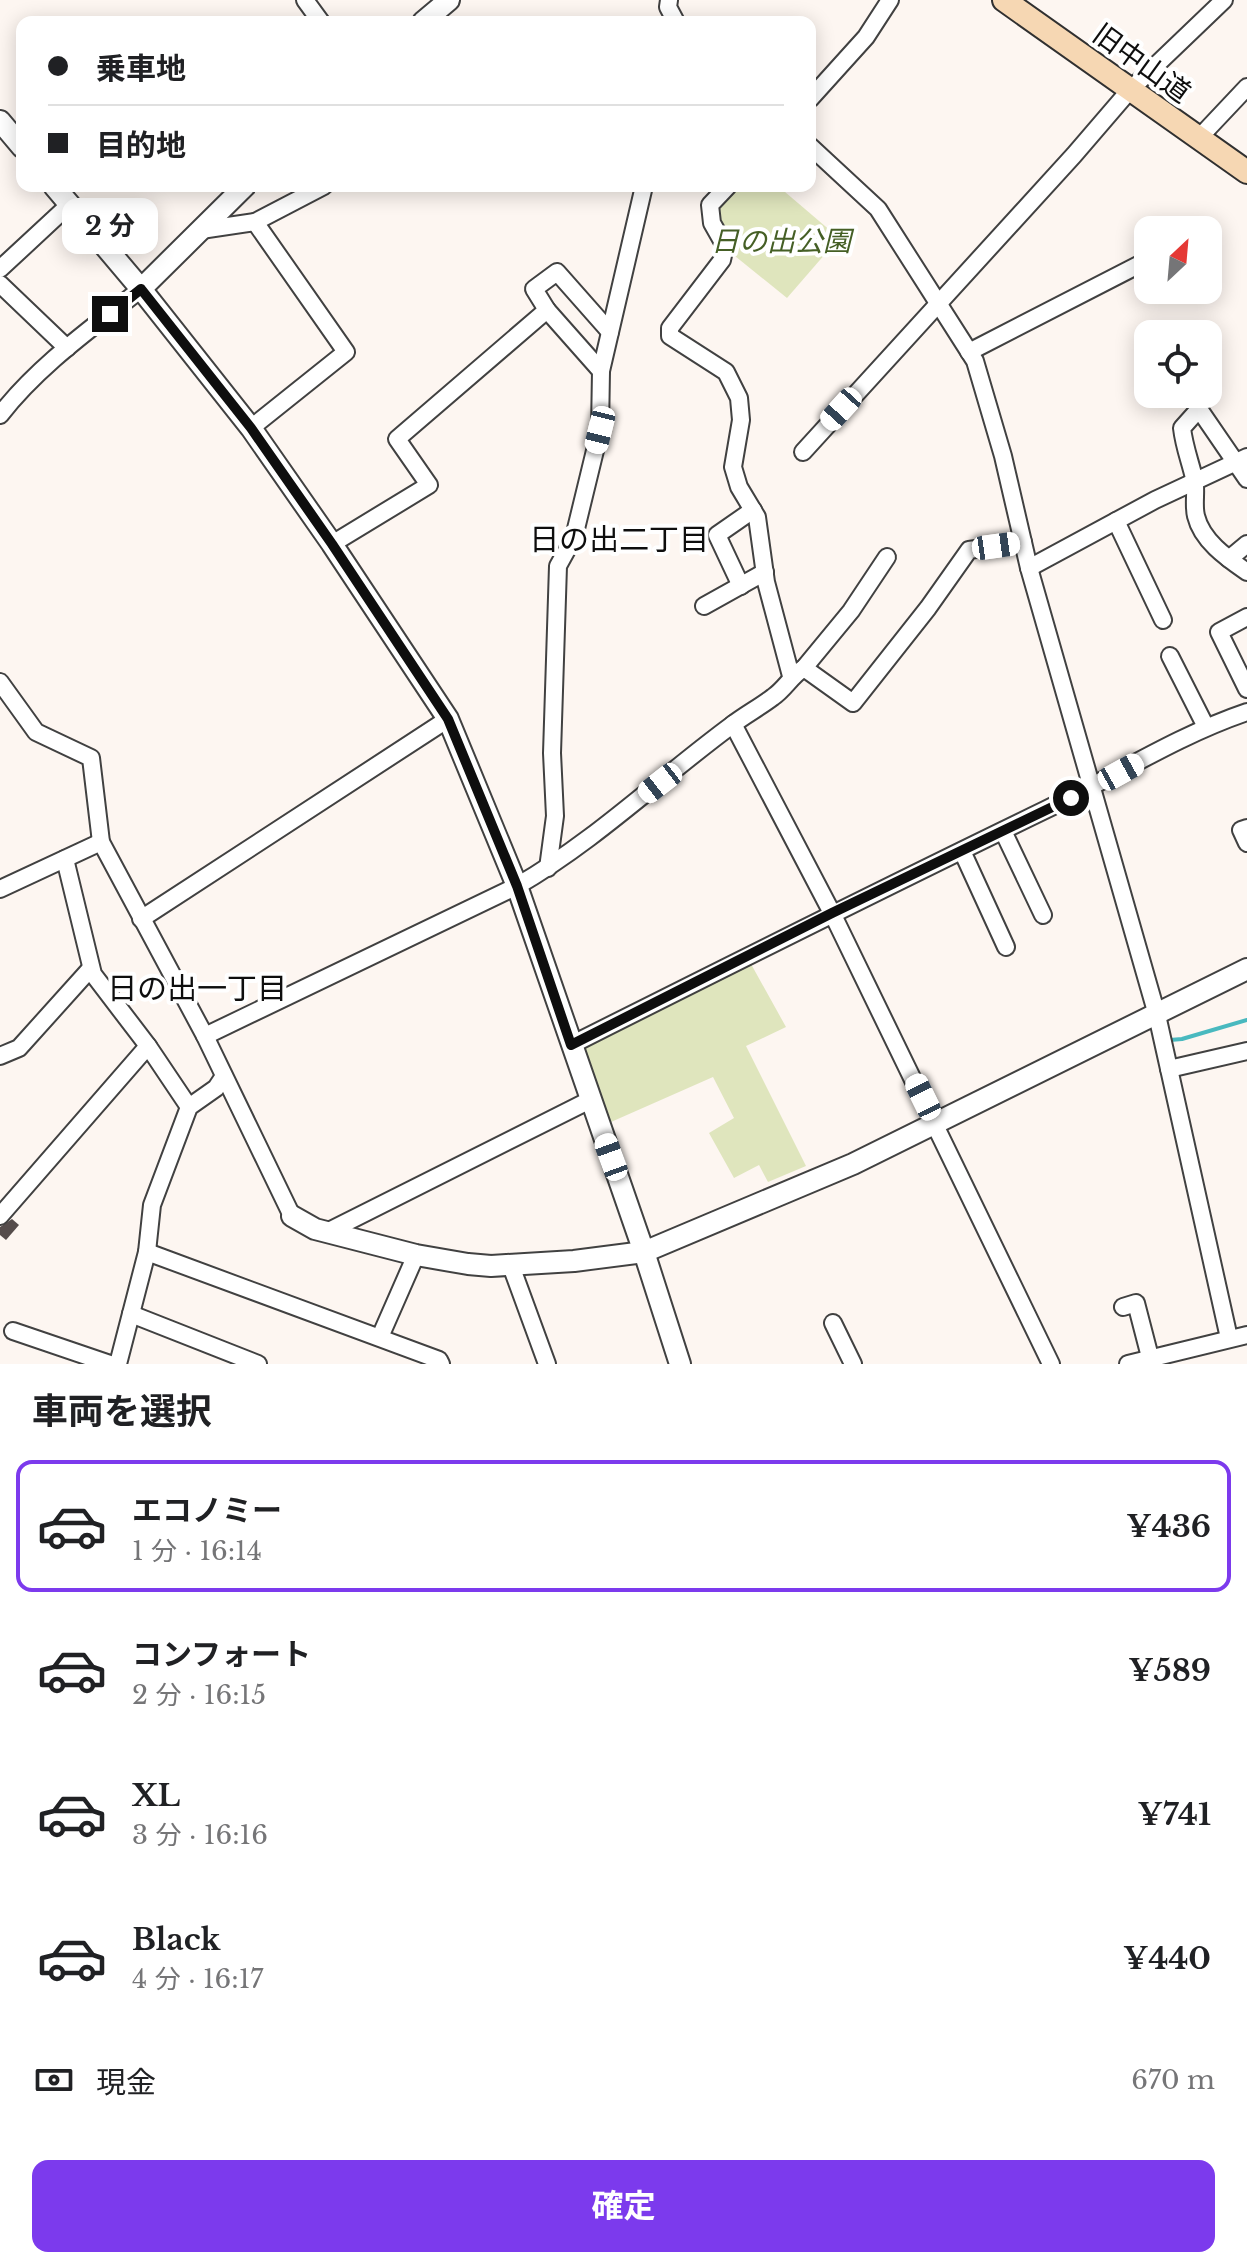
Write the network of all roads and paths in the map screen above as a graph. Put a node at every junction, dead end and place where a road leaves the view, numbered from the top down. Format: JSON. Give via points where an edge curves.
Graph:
{"nodes":[{"id":1,"x":449,"y":0,"type":"edge"},
{"id":2,"x":890,"y":0,"type":"edge"},
{"id":3,"x":1004,"y":0,"type":"edge"},
{"id":4,"x":1224,"y":0,"type":"edge"},
{"id":5,"x":430,"y":16,"type":"edge"},
{"id":6,"x":1247,"y":87,"type":"edge"},
{"id":7,"x":1129,"y":91,"type":"junction"},
{"id":8,"x":816,"y":92,"type":"edge"},
{"id":9,"x":0,"y":121,"type":"edge"},
{"id":10,"x":1198,"y":139,"type":"junction"},
{"id":11,"x":16,"y":140,"type":"edge"},
{"id":12,"x":816,"y":152,"type":"edge"},
{"id":13,"x":1247,"y":172,"type":"edge"},
{"id":14,"x":59,"y":192,"type":"edge"},
{"id":15,"x":239,"y":192,"type":"edge"},
{"id":16,"x":312,"y":192,"type":"edge"},
{"id":17,"x":643,"y":192,"type":"edge"},
{"id":18,"x":722,"y":192,"type":"edge"},
{"id":19,"x":70,"y":204,"type":"junction"},
{"id":20,"x":255,"y":222,"type":"junction"},
{"id":21,"x":201,"y":230,"type":"junction"},
{"id":22,"x":1134,"y":267,"type":"edge"},
{"id":23,"x":0,"y":269,"type":"edge"},
{"id":24,"x":0,"y":284,"type":"edge"},
{"id":25,"x":141,"y":289,"type":"junction"},
{"id":26,"x":937,"y":303,"type":"junction"},
{"id":27,"x":547,"y":310,"type":"junction"},
{"id":28,"x":610,"y":332,"type":"junction"},
{"id":29,"x":67,"y":348,"type":"junction"},
{"id":30,"x":969,"y":352,"type":"junction"},
{"id":31,"x":601,"y":371,"type":"junction"},
{"id":32,"x":0,"y":415,"type":"edge"},
{"id":33,"x":251,"y":428,"type":"junction"},
{"id":34,"x":803,"y":452,"type":"dead end"},
{"id":35,"x":1241,"y":459,"type":"edge"},
{"id":36,"x":1247,"y":479,"type":"edge"},
{"id":37,"x":1195,"y":481,"type":"junction"},
{"id":38,"x":753,"y":510,"type":"junction"},
{"id":39,"x":1116,"y":521,"type":"junction"},
{"id":40,"x":1023,"y":542,"type":"junction"},
{"id":41,"x":332,"y":544,"type":"junction"},
{"id":42,"x":1247,"y":544,"type":"edge"},
{"id":43,"x":887,"y":557,"type":"dead end"},
{"id":44,"x":1229,"y":559,"type":"junction"},
{"id":45,"x":1029,"y":568,"type":"junction"},
{"id":46,"x":765,"y":572,"type":"junction"},
{"id":47,"x":1247,"y":572,"type":"edge"},
{"id":48,"x":741,"y":586,"type":"junction"},
{"id":49,"x":704,"y":606,"type":"dead end"},
{"id":50,"x":1247,"y":617,"type":"edge"},
{"id":51,"x":1163,"y":620,"type":"dead end"},
{"id":52,"x":1170,"y":656,"type":"dead end"},
{"id":53,"x":798,"y":672,"type":"junction"},
{"id":54,"x":0,"y":682,"type":"edge"},
{"id":55,"x":1247,"y":689,"type":"edge"},
{"id":56,"x":1247,"y":712,"type":"edge"},
{"id":57,"x":448,"y":719,"type":"junction"},
{"id":58,"x":733,"y":724,"type":"junction"},
{"id":59,"x":1206,"y":727,"type":"junction"},
{"id":60,"x":1093,"y":787,"type":"junction"},
{"id":61,"x":1247,"y":828,"type":"edge"},
{"id":62,"x":1003,"y":831,"type":"junction"},
{"id":63,"x":101,"y":842,"type":"junction"},
{"id":64,"x":1247,"y":843,"type":"edge"},
{"id":65,"x":962,"y":851,"type":"junction"},
{"id":66,"x":65,"y":859,"type":"junction"},
{"id":67,"x":548,"y":868,"type":"junction"},
{"id":68,"x":517,"y":886,"type":"junction"},
{"id":69,"x":0,"y":889,"type":"edge"},
{"id":70,"x":832,"y":913,"type":"junction"},
{"id":71,"x":1043,"y":915,"type":"dead end"},
{"id":72,"x":141,"y":919,"type":"junction"},
{"id":73,"x":1006,"y":947,"type":"dead end"},
{"id":74,"x":91,"y":968,"type":"junction"},
{"id":75,"x":1247,"y":969,"type":"edge"},
{"id":76,"x":1157,"y":1015,"type":"junction"},
{"id":77,"x":205,"y":1036,"type":"junction"},
{"id":78,"x":571,"y":1045,"type":"junction"},
{"id":79,"x":148,"y":1046,"type":"junction"},
{"id":80,"x":1247,"y":1051,"type":"edge"},
{"id":81,"x":0,"y":1056,"type":"edge"},
{"id":82,"x":1169,"y":1069,"type":"junction"},
{"id":83,"x":224,"y":1076,"type":"junction"},
{"id":84,"x":590,"y":1100,"type":"junction"},
{"id":85,"x":189,"y":1107,"type":"junction"},
{"id":86,"x":935,"y":1122,"type":"junction"},
{"id":87,"x":0,"y":1216,"type":"edge"},
{"id":88,"x":292,"y":1216,"type":"joint"},
{"id":89,"x":327,"y":1232,"type":"junction"},
{"id":90,"x":147,"y":1252,"type":"junction"},
{"id":91,"x":644,"y":1252,"type":"junction"},
{"id":92,"x":416,"y":1255,"type":"junction"},
{"id":93,"x":510,"y":1263,"type":"junction"},
{"id":94,"x":1123,"y":1307,"type":"dead end"},
{"id":95,"x":131,"y":1314,"type":"junction"},
{"id":96,"x":833,"y":1323,"type":"dead end"},
{"id":97,"x":13,"y":1331,"type":"dead end"},
{"id":98,"x":1247,"y":1335,"type":"edge"},
{"id":99,"x":380,"y":1337,"type":"junction"},
{"id":100,"x":1229,"y":1338,"type":"junction"},
{"id":101,"x":1150,"y":1357,"type":"junction"},
{"id":102,"x":110,"y":1364,"type":"edge"},
{"id":103,"x":118,"y":1364,"type":"edge"},
{"id":104,"x":258,"y":1364,"type":"edge"},
{"id":105,"x":441,"y":1364,"type":"edge"},
{"id":106,"x":547,"y":1364,"type":"edge"},
{"id":107,"x":680,"y":1364,"type":"edge"},
{"id":108,"x":853,"y":1364,"type":"edge"},
{"id":109,"x":1051,"y":1364,"type":"edge"},
{"id":110,"x":1128,"y":1364,"type":"edge"}],
"edges":[{"from":1,"to":5,"type":"street"},
{"from":2,"to":8,"type":"street","via":[[866,37]]},
{"from":3,"to":7,"type":"main road","name":"旧中山道"},
{"from":4,"to":7,"type":"street"},
{"from":6,"to":10,"type":"street"},
{"from":7,"to":10,"type":"main road","name":"旧中山道"},
{"from":7,"to":26,"type":"street"},
{"from":9,"to":11,"type":"street"},
{"from":10,"to":13,"type":"main road","name":"旧中山道"},
{"from":12,"to":26,"type":"street","via":[[878,209]]},
{"from":14,"to":19,"type":"street"},
{"from":15,"to":21,"type":"street"},
{"from":16,"to":20,"type":"street"},
{"from":17,"to":28,"type":"street"},
{"from":18,"to":38,"type":"street","via":[[710,205],[712,223],[725,246],[722,260],[670,328],[670,336],[726,372],[732,383],[741,420],[733,467]]},
{"from":19,"to":23,"type":"street"},
{"from":19,"to":25,"type":"street"},
{"from":20,"to":21,"type":"street"},
{"from":20,"to":33,"type":"street","via":[[346,352]]},
{"from":21,"to":25,"type":"street"},
{"from":22,"to":30,"type":"street"},
{"from":24,"to":29,"type":"street"},
{"from":25,"to":29,"type":"street"},
{"from":25,"to":33,"type":"street"},
{"from":26,"to":30,"type":"street"},
{"from":26,"to":34,"type":"street"},
{"from":27,"to":28,"type":"street","via":[[534,289],[557,272]]},
{"from":27,"to":31,"type":"street"},
{"from":27,"to":41,"type":"street","via":[[397,439],[429,485]]},
{"from":28,"to":31,"type":"street"},
{"from":29,"to":32,"type":"street","via":[[19,389]]},
{"from":30,"to":40,"type":"street","via":[[1003,456]]},
{"from":31,"to":67,"type":"street","via":[[600,430],[574,537],[558,566],[555,816]]},
{"from":33,"to":41,"type":"street"},
{"from":35,"to":36,"type":"street"},
{"from":35,"to":37,"type":"street"},
{"from":35,"to":37,"type":"street","via":[[1199,409],[1182,428]]},
{"from":37,"to":39,"type":"street"},
{"from":37,"to":44,"type":"street","via":[[1201,529]]},
{"from":38,"to":46,"type":"street"},
{"from":38,"to":48,"type":"street","via":[[717,535]]},
{"from":39,"to":45,"type":"street"},
{"from":39,"to":51,"type":"street"},
{"from":40,"to":45,"type":"street"},
{"from":40,"to":53,"type":"street","via":[[969,550],[853,703]]},
{"from":41,"to":57,"type":"street"},
{"from":42,"to":44,"type":"street"},
{"from":43,"to":53,"type":"street","via":[[851,611]]},
{"from":44,"to":47,"type":"street"},
{"from":45,"to":60,"type":"street"},
{"from":46,"to":48,"type":"street"},
{"from":46,"to":53,"type":"street"},
{"from":48,"to":49,"type":"street"},
{"from":50,"to":55,"type":"street","via":[[1219,632]]},
{"from":52,"to":59,"type":"street"},
{"from":53,"to":58,"type":"street","via":[[776,695]]},
{"from":54,"to":63,"type":"street","via":[[36,732],[91,758]]},
{"from":56,"to":59,"type":"street"},
{"from":57,"to":68,"type":"street"},
{"from":57,"to":72,"type":"street"},
{"from":58,"to":67,"type":"street"},
{"from":58,"to":70,"type":"street"},
{"from":59,"to":60,"type":"street"},
{"from":60,"to":62,"type":"street"},
{"from":60,"to":76,"type":"street"},
{"from":61,"to":64,"type":"street","via":[[1241,830]]},
{"from":62,"to":65,"type":"street"},
{"from":62,"to":71,"type":"street"},
{"from":63,"to":66,"type":"street"},
{"from":63,"to":72,"type":"street"},
{"from":65,"to":70,"type":"street"},
{"from":65,"to":73,"type":"street"},
{"from":66,"to":69,"type":"street"},
{"from":66,"to":74,"type":"street"},
{"from":67,"to":68,"type":"street"},
{"from":68,"to":77,"type":"street"},
{"from":68,"to":78,"type":"street"},
{"from":70,"to":78,"type":"street"},
{"from":70,"to":86,"type":"street"},
{"from":72,"to":77,"type":"street"},
{"from":74,"to":79,"type":"street"},
{"from":74,"to":81,"type":"street","via":[[19,1048]]},
{"from":75,"to":76,"type":"street"},
{"from":76,"to":82,"type":"street"},
{"from":76,"to":86,"type":"street"},
{"from":77,"to":83,"type":"street"},
{"from":78,"to":84,"type":"street"},
{"from":79,"to":85,"type":"street"},
{"from":79,"to":87,"type":"street"},
{"from":80,"to":82,"type":"street"},
{"from":82,"to":100,"type":"street"},
{"from":83,"to":85,"type":"street"},
{"from":83,"to":88,"type":"street"},
{"from":84,"to":89,"type":"street"},
{"from":84,"to":91,"type":"street"},
{"from":85,"to":90,"type":"street","via":[[152,1205]]},
{"from":86,"to":91,"type":"street","via":[[853,1164]]},
{"from":86,"to":109,"type":"street"},
{"from":88,"to":89,"type":"street"},
{"from":89,"to":92,"type":"street"},
{"from":90,"to":95,"type":"street"},
{"from":90,"to":99,"type":"street"},
{"from":91,"to":93,"type":"street"},
{"from":91,"to":107,"type":"street"},
{"from":92,"to":93,"type":"street","via":[[491,1266]]},
{"from":92,"to":99,"type":"street"},
{"from":93,"to":106,"type":"street"},
{"from":94,"to":101,"type":"street","via":[[1136,1303]]},
{"from":95,"to":103,"type":"street"},
{"from":95,"to":104,"type":"street"},
{"from":96,"to":108,"type":"street"},
{"from":97,"to":102,"type":"street"},
{"from":98,"to":100,"type":"street"},
{"from":99,"to":105,"type":"street"},
{"from":100,"to":101,"type":"street"},
{"from":101,"to":110,"type":"street"}]}
